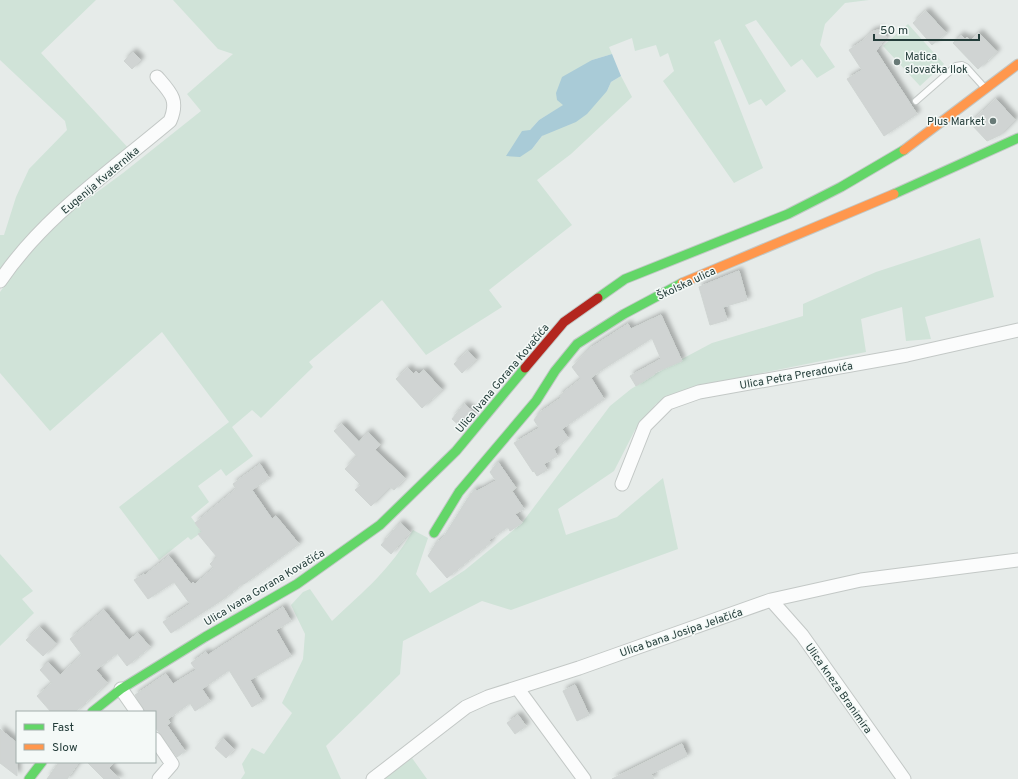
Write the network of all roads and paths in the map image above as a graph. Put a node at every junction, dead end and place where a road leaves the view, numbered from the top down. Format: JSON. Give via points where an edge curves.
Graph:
{"nodes":[{"id":1,"x":1016,"y":70,"type":"edge"},
{"id":2,"x":158,"y":77,"type":"dead end"},
{"id":3,"x":985,"y":88,"type":"junction"},
{"id":4,"x":916,"y":101,"type":"dead end"},
{"id":5,"x":1018,"y":138,"type":"edge"},
{"id":6,"x":0,"y":281,"type":"edge"},
{"id":7,"x":1018,"y":330,"type":"edge"},
{"id":8,"x":622,"y":484,"type":"dead end"},
{"id":9,"x":434,"y":533,"type":"dead end"},
{"id":10,"x":1018,"y":560,"type":"edge"},
{"id":11,"x":771,"y":600,"type":"junction"},
{"id":12,"x":121,"y":689,"type":"junction"},
{"id":13,"x":518,"y":689,"type":"junction"},
{"id":14,"x":93,"y":711,"type":"edge"},
{"id":15,"x":136,"y":711,"type":"edge"},
{"id":16,"x":156,"y":740,"type":"edge"},
{"id":17,"x":41,"y":763,"type":"edge"},
{"id":18,"x":29,"y":779,"type":"edge"},
{"id":19,"x":159,"y":779,"type":"edge"},
{"id":20,"x":373,"y":779,"type":"edge"},
{"id":21,"x":584,"y":779,"type":"edge"},
{"id":22,"x":904,"y":779,"type":"edge"}],
"edges":[{"from":1,"to":3,"type":"main road","name":"Ulica Ivana Gorana Kovačića"},
{"from":2,"to":6,"type":"street","name":"Eugenija Kvaternika","via":[[175,100],[175,110],[170,121],[51,219]]},
{"from":3,"to":4,"type":"lane","via":[[962,64],[956,66]]},
{"from":3,"to":12,"type":"main road","name":"Ulica Ivana Gorana Kovačića","via":[[897,155],[841,187],[788,214],[625,280],[596,299],[564,322],[456,451],[380,525],[297,584]]},
{"from":5,"to":9,"type":"main road","name":"Školska ulica","via":[[847,215],[687,281],[624,314],[577,344],[555,371],[536,401],[459,492]]},
{"from":7,"to":8,"type":"street","name":"Ulica Petra Preradovića","via":[[907,355],[699,392],[668,403],[646,426]]},
{"from":10,"to":11,"type":"street","name":"Ulica bana Josipa Jelačića","via":[[861,580]]},
{"from":11,"to":13,"type":"street","name":"Ulica bana Josipa Jelačića"},
{"from":11,"to":22,"type":"street","name":"Ulica kneza Branimira","via":[[802,636]]},
{"from":12,"to":14,"type":"main road","name":"Ulica Ivana Gorana Kovačića"},
{"from":12,"to":15,"type":"street"},
{"from":13,"to":20,"type":"street","name":"Ulica bana Josipa Jelačića","via":[[488,697],[466,707]]},
{"from":13,"to":21,"type":"street"},
{"from":16,"to":19,"type":"street","via":[[172,764]]},
{"from":17,"to":18,"type":"main road"}]}
